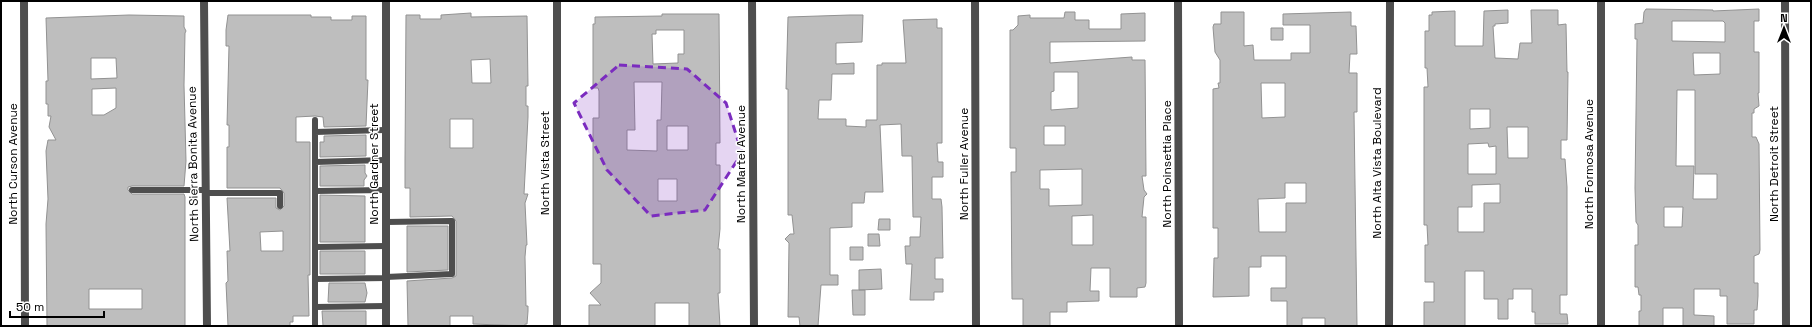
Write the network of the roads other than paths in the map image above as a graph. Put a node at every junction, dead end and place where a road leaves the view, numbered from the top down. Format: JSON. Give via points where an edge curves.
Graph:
{"nodes":[{"id":1,"x":24,"y":1,"type":"edge"},
{"id":2,"x":204,"y":1,"type":"edge"},
{"id":3,"x":386,"y":1,"type":"edge"},
{"id":4,"x":557,"y":1,"type":"edge"},
{"id":5,"x":752,"y":1,"type":"edge"},
{"id":6,"x":975,"y":1,"type":"edge"},
{"id":7,"x":1178,"y":1,"type":"edge"},
{"id":8,"x":1390,"y":1,"type":"edge"},
{"id":9,"x":1601,"y":1,"type":"edge"},
{"id":10,"x":1785,"y":1,"type":"edge"},
{"id":11,"x":315,"y":120,"type":"dead end"},
{"id":12,"x":385,"y":130,"type":"junction"},
{"id":13,"x":315,"y":132,"type":"junction"},
{"id":14,"x":385,"y":160,"type":"junction"},
{"id":15,"x":315,"y":162,"type":"junction"},
{"id":16,"x":132,"y":190,"type":"dead end"},
{"id":17,"x":385,"y":190,"type":"junction"},
{"id":18,"x":205,"y":191,"type":"junction"},
{"id":19,"x":315,"y":191,"type":"junction"},
{"id":20,"x":280,"y":206,"type":"dead end"},
{"id":21,"x":386,"y":222,"type":"junction"},
{"id":22,"x":386,"y":246,"type":"junction"},
{"id":23,"x":315,"y":247,"type":"junction"},
{"id":24,"x":386,"y":277,"type":"junction"},
{"id":25,"x":315,"y":279,"type":"junction"},
{"id":26,"x":386,"y":306,"type":"junction"},
{"id":27,"x":315,"y":307,"type":"junction"},
{"id":28,"x":25,"y":326,"type":"edge"},
{"id":29,"x":207,"y":326,"type":"edge"},
{"id":30,"x":315,"y":326,"type":"edge"},
{"id":31,"x":386,"y":326,"type":"edge"},
{"id":32,"x":557,"y":326,"type":"edge"},
{"id":33,"x":754,"y":326,"type":"edge"},
{"id":34,"x":976,"y":326,"type":"edge"},
{"id":35,"x":1179,"y":326,"type":"edge"},
{"id":36,"x":1389,"y":326,"type":"edge"},
{"id":37,"x":1601,"y":326,"type":"edge"},
{"id":38,"x":1786,"y":326,"type":"edge"}],
"edges":[{"from":1,"to":28,"type":"street","name":"North Curson Avenue"},
{"from":2,"to":18,"type":"street","name":"North Sierra Bonita Avenue"},
{"from":3,"to":12,"type":"street","name":"North Gardner Street"},
{"from":4,"to":32,"type":"street","name":"North Vista Street"},
{"from":5,"to":33,"type":"street","name":"North Martel Avenue"},
{"from":6,"to":34,"type":"street","name":"North Fuller Avenue"},
{"from":7,"to":35,"type":"street","name":"North Poinsettia Place"},
{"from":8,"to":36,"type":"street","name":"North Alta Vista Boulevard"},
{"from":9,"to":37,"type":"street","name":"North Formosa Avenue"},
{"from":10,"to":38,"type":"street","name":"North Detroit Street"},
{"from":11,"to":13,"type":"lane"},
{"from":12,"to":13,"type":"lane"},
{"from":12,"to":14,"type":"street","name":"North Gardner Street"},
{"from":13,"to":15,"type":"lane"},
{"from":14,"to":15,"type":"lane"},
{"from":14,"to":17,"type":"street","name":"North Gardner Street"},
{"from":15,"to":19,"type":"lane"},
{"from":16,"to":18,"type":"lane"},
{"from":17,"to":19,"type":"lane"},
{"from":17,"to":21,"type":"street","name":"North Gardner Street"},
{"from":18,"to":20,"type":"lane","via":[[280,193]]},
{"from":18,"to":29,"type":"street","name":"North Sierra Bonita Avenue"},
{"from":19,"to":23,"type":"lane"},
{"from":21,"to":22,"type":"street","name":"North Gardner Street"},
{"from":21,"to":24,"type":"lane","via":[[452,221],[452,274]]},
{"from":22,"to":23,"type":"lane"},
{"from":22,"to":24,"type":"street","name":"North Gardner Street"},
{"from":23,"to":25,"type":"lane"},
{"from":24,"to":25,"type":"lane"},
{"from":24,"to":26,"type":"street","name":"North Gardner Street"},
{"from":25,"to":27,"type":"lane"},
{"from":26,"to":27,"type":"lane"},
{"from":26,"to":31,"type":"street","name":"North Gardner Street"},
{"from":27,"to":30,"type":"lane"}]}
